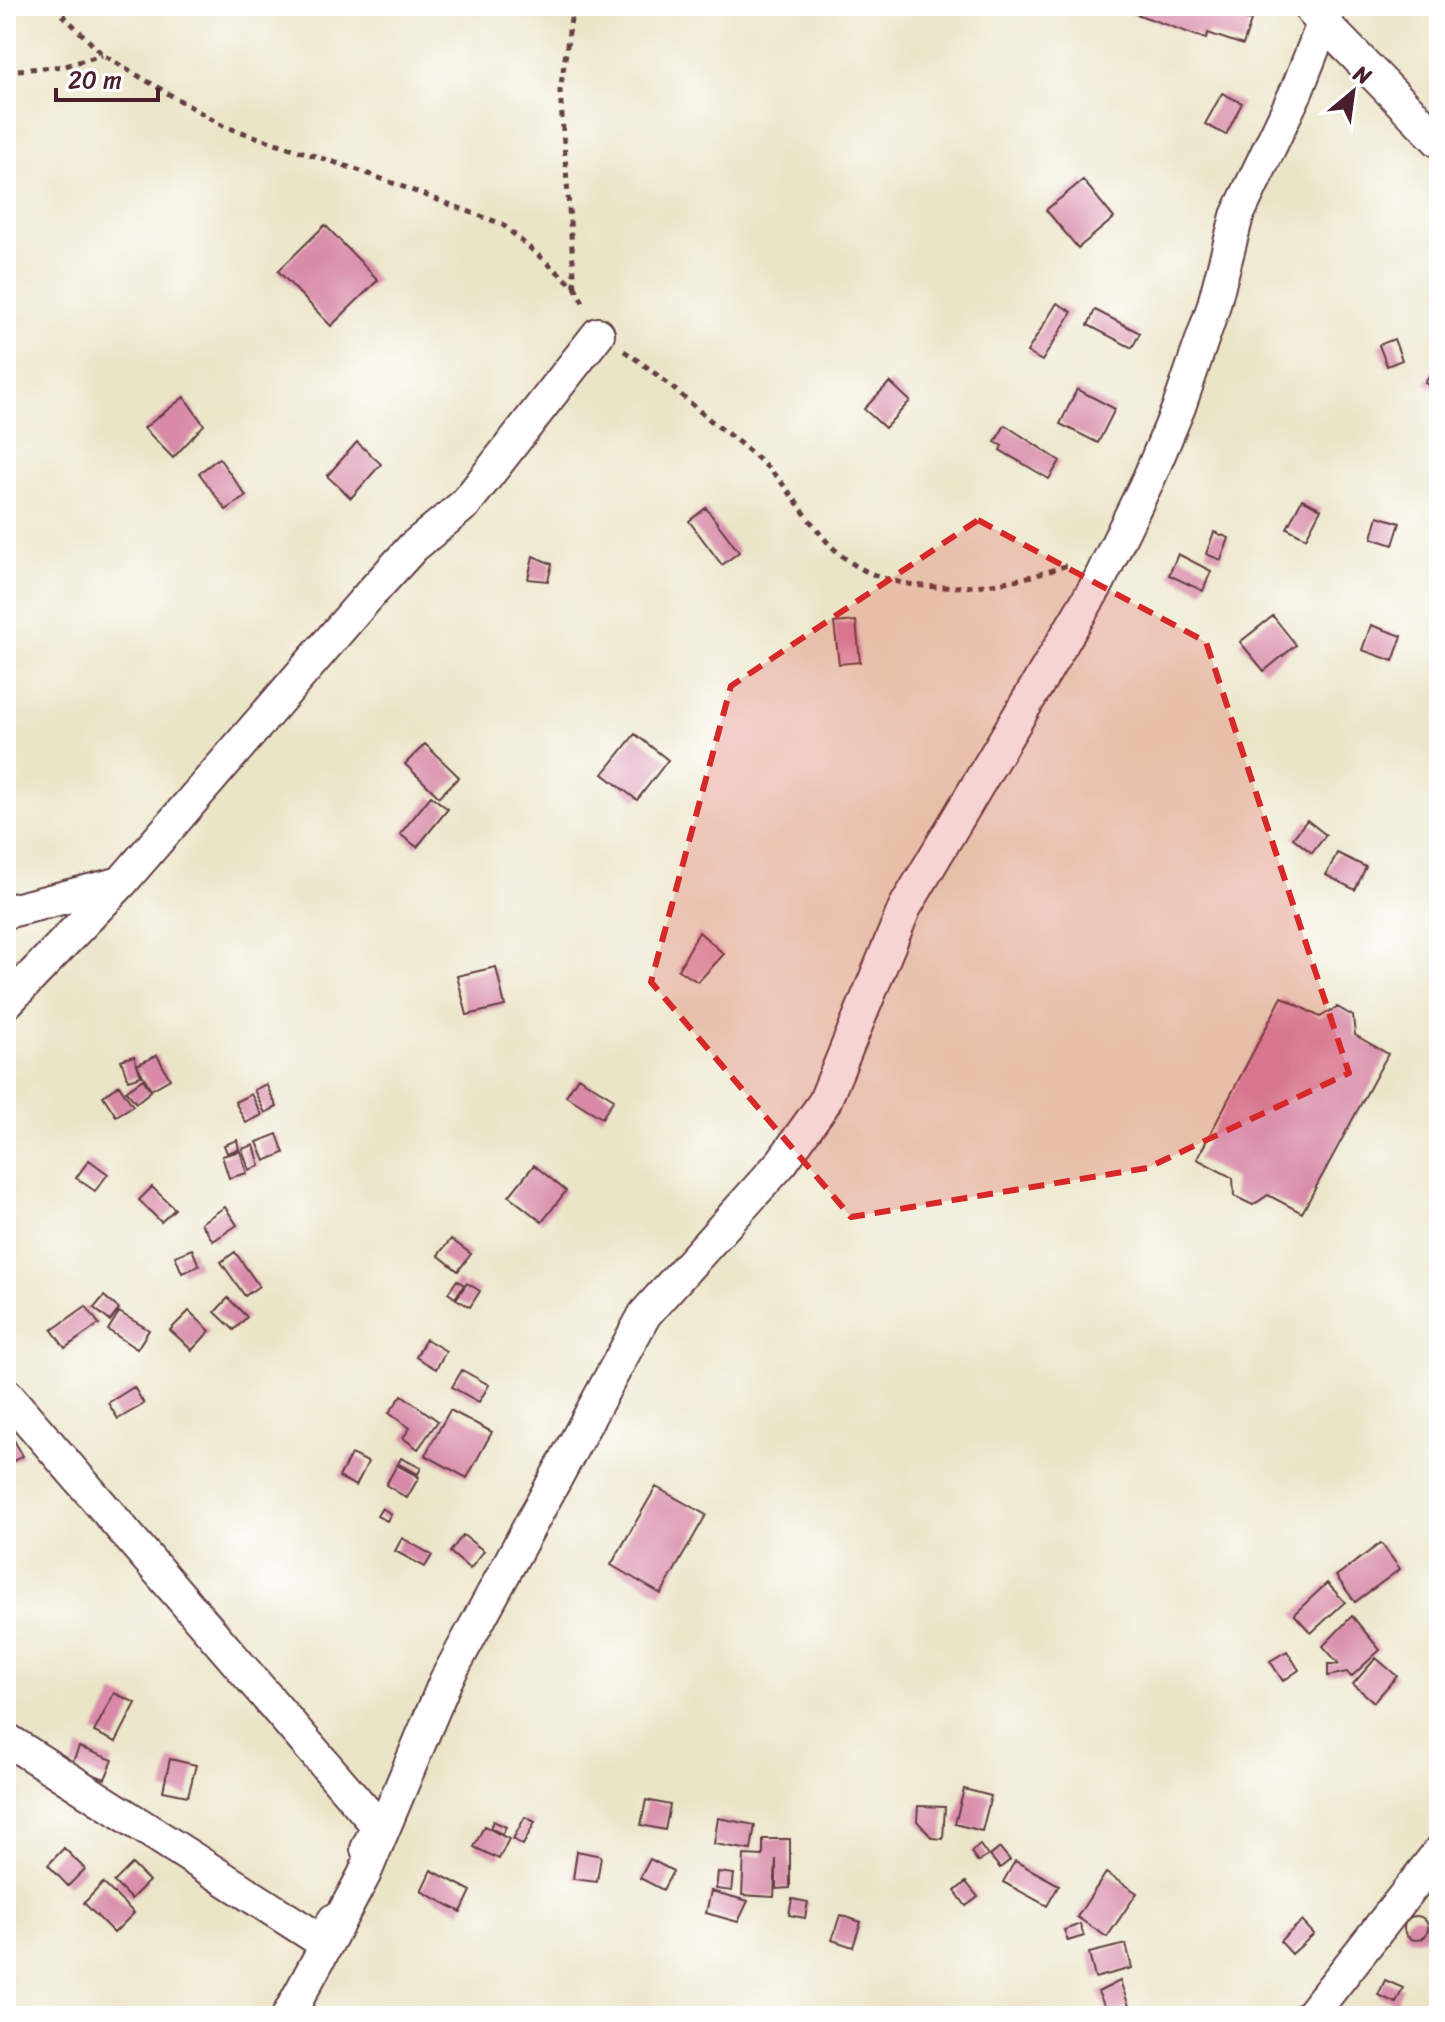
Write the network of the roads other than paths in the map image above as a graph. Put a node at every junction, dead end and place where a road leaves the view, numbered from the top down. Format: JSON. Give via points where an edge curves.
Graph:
{"nodes":[{"id":1,"x":1320,"y":12,"type":"edge"},
{"id":2,"x":1439,"y":141,"type":"edge"},
{"id":3,"x":598,"y":334,"type":"dead end"},
{"id":4,"x":121,"y":883,"type":"junction"},
{"id":5,"x":6,"y":912,"type":"edge"},
{"id":6,"x":6,"y":1003,"type":"edge"},
{"id":7,"x":6,"y":1394,"type":"edge"},
{"id":8,"x":6,"y":1739,"type":"edge"},
{"id":9,"x":1439,"y":1852,"type":"edge"},
{"id":10,"x":288,"y":2016,"type":"edge"},
{"id":11,"x":1310,"y":2016,"type":"edge"}],
"edges":[{"from":1,"to":2,"type":"street"},
{"from":1,"to":10,"type":"street","via":[[1297,90],[1237,216],[1179,407],[1098,583],[905,907],[824,1103],[782,1162],[645,1314],[446,1680],[364,1875]]},
{"from":3,"to":4,"type":"street","via":[[465,504],[413,547],[371,593]]},
{"from":4,"to":5,"type":"street"},
{"from":4,"to":6,"type":"street"},
{"from":7,"to":8,"type":"street","via":[[378,1826],[323,1942]]},
{"from":9,"to":11,"type":"street"}]}
